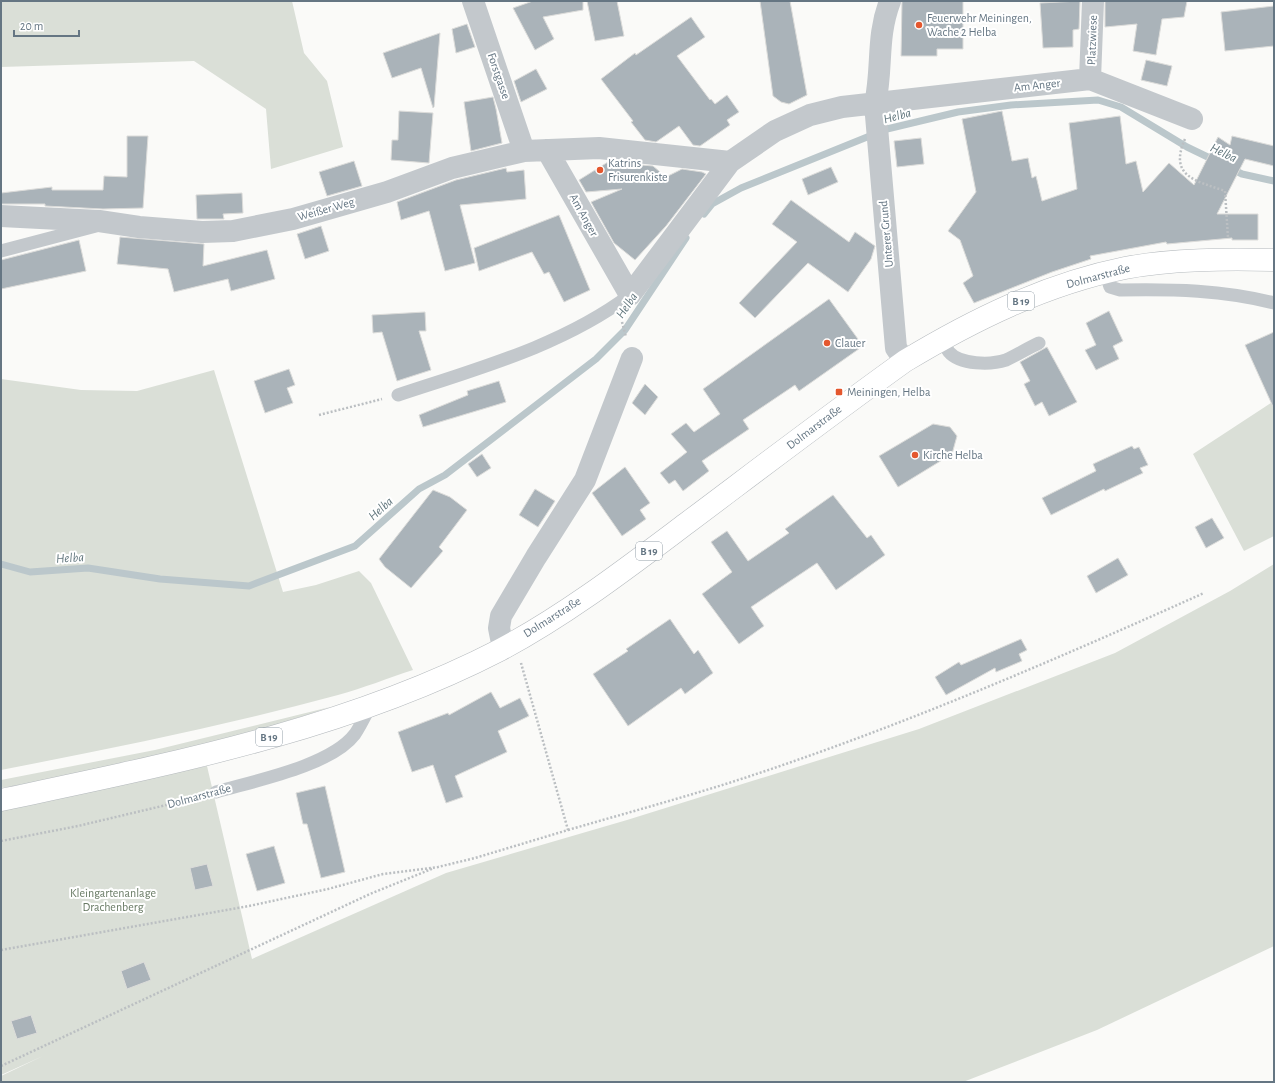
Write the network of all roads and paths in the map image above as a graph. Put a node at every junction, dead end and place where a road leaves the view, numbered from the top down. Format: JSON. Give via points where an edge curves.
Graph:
{"nodes":[{"id":1,"x":473,"y":1,"type":"edge"},
{"id":2,"x":890,"y":1,"type":"edge"},
{"id":3,"x":1093,"y":1,"type":"edge"},
{"id":4,"x":1090,"y":79,"type":"junction"},
{"id":5,"x":876,"y":112,"type":"junction"},
{"id":6,"x":1190,"y":126,"type":"joint"},
{"id":7,"x":547,"y":150,"type":"junction"},
{"id":8,"x":524,"y":151,"type":"junction"},
{"id":9,"x":730,"y":162,"type":"junction"},
{"id":10,"x":1,"y":216,"type":"edge"},
{"id":11,"x":99,"y":221,"type":"junction"},
{"id":12,"x":1,"y":250,"type":"edge"},
{"id":13,"x":1229,"y":259,"type":"junction"},
{"id":14,"x":1274,"y":260,"type":"edge"},
{"id":15,"x":1105,"y":272,"type":"junction"},
{"id":16,"x":630,"y":295,"type":"junction"},
{"id":17,"x":1274,"y":303,"type":"edge"},
{"id":18,"x":623,"y":324,"type":"dead end"},
{"id":19,"x":626,"y":338,"type":"dead end"},
{"id":20,"x":941,"y":339,"type":"junction"},
{"id":21,"x":1039,"y":343,"type":"dead end"},
{"id":22,"x":632,"y":358,"type":"dead end"},
{"id":23,"x":905,"y":361,"type":"junction"},
{"id":24,"x":398,"y":395,"type":"joint"},
{"id":25,"x":319,"y":415,"type":"dead end"},
{"id":26,"x":1204,"y":593,"type":"dead end"},
{"id":27,"x":509,"y":645,"type":"junction"},
{"id":28,"x":371,"y":705,"type":"junction"},
{"id":29,"x":216,"y":792,"type":"joint"},
{"id":30,"x":1,"y":800,"type":"edge"},
{"id":31,"x":568,"y":830,"type":"junction"},
{"id":32,"x":1,"y":841,"type":"edge"},
{"id":33,"x":438,"y":867,"type":"junction"},
{"id":34,"x":1,"y":950,"type":"edge"},
{"id":35,"x":1,"y":1066,"type":"edge"}],
"edges":[{"from":1,"to":8,"type":"street","name":"Forstgasse"},
{"from":2,"to":5,"type":"street","via":[[883,19],[879,45]]},
{"from":3,"to":4,"type":"street","name":"Platzwiese"},
{"from":4,"to":5,"type":"street","name":"Am Anger"},
{"from":4,"to":6,"type":"street","name":"Am Anger"},
{"from":5,"to":9,"type":"street","name":"Am Anger","via":[[842,107],[810,115],[775,131]]},
{"from":5,"to":23,"type":"street","name":"Unterer Grund","via":[[896,348]]},
{"from":6,"to":13,"type":"path","via":[[1180,151],[1181,164],[1186,175],[1195,182],[1226,191]]},
{"from":7,"to":8,"type":"street","name":"Weißer Weg"},
{"from":7,"to":9,"type":"street","via":[[599,148]]},
{"from":7,"to":16,"type":"street","name":"Am Anger"},
{"from":8,"to":11,"type":"street","name":"Weißer Weg","via":[[452,168],[387,192],[293,219],[233,231],[195,232]]},
{"from":9,"to":16,"type":"street","name":"Am Anger"},
{"from":10,"to":11,"type":"street","name":"Weißer Weg"},
{"from":11,"to":12,"type":"lane","via":[[94,227]]},
{"from":13,"to":14,"type":"main road","name":"Dolmarstraße","number":"B 19"},
{"from":13,"to":15,"type":"main road","name":"Dolmarstraße","number":"B 19","via":[[1149,264]]},
{"from":15,"to":17,"type":"lane","via":[[1110,287],[1120,290],[1223,292]]},
{"from":15,"to":20,"type":"main road","name":"Dolmarstraße","number":"B 19","via":[[1053,288],[991,314]]},
{"from":16,"to":24,"type":"lane","via":[[585,324],[540,344]]},
{"from":18,"to":19,"type":"path"},
{"from":20,"to":21,"type":"lane","via":[[950,353],[964,361],[1005,360]]},
{"from":20,"to":23,"type":"main road","name":"Dolmarstraße","number":"B 19"},
{"from":22,"to":27,"type":"street","via":[[585,480],[502,616],[499,628]]},
{"from":23,"to":27,"type":"main road","name":"Dolmarstraße","number":"B 19","via":[[621,572]]},
{"from":24,"to":25,"type":"path"},
{"from":26,"to":31,"type":"path","via":[[1113,635],[842,743],[732,782]]},
{"from":27,"to":28,"type":"main road","name":"Dolmarstraße","number":"B 19","via":[[434,681]]},
{"from":27,"to":31,"type":"path"},
{"from":28,"to":29,"type":"lane","name":"Dolmarstraße","via":[[355,735],[340,748],[315,763]]},
{"from":28,"to":30,"type":"main road","name":"Dolmarstraße","number":"B 19","via":[[285,733],[165,765]]},
{"from":29,"to":32,"type":"path","name":"Dolmarstraße","via":[[78,826]]},
{"from":31,"to":33,"type":"path"},
{"from":33,"to":34,"type":"path","via":[[383,874],[249,906]]},
{"from":33,"to":35,"type":"path","via":[[370,894]]}]}
